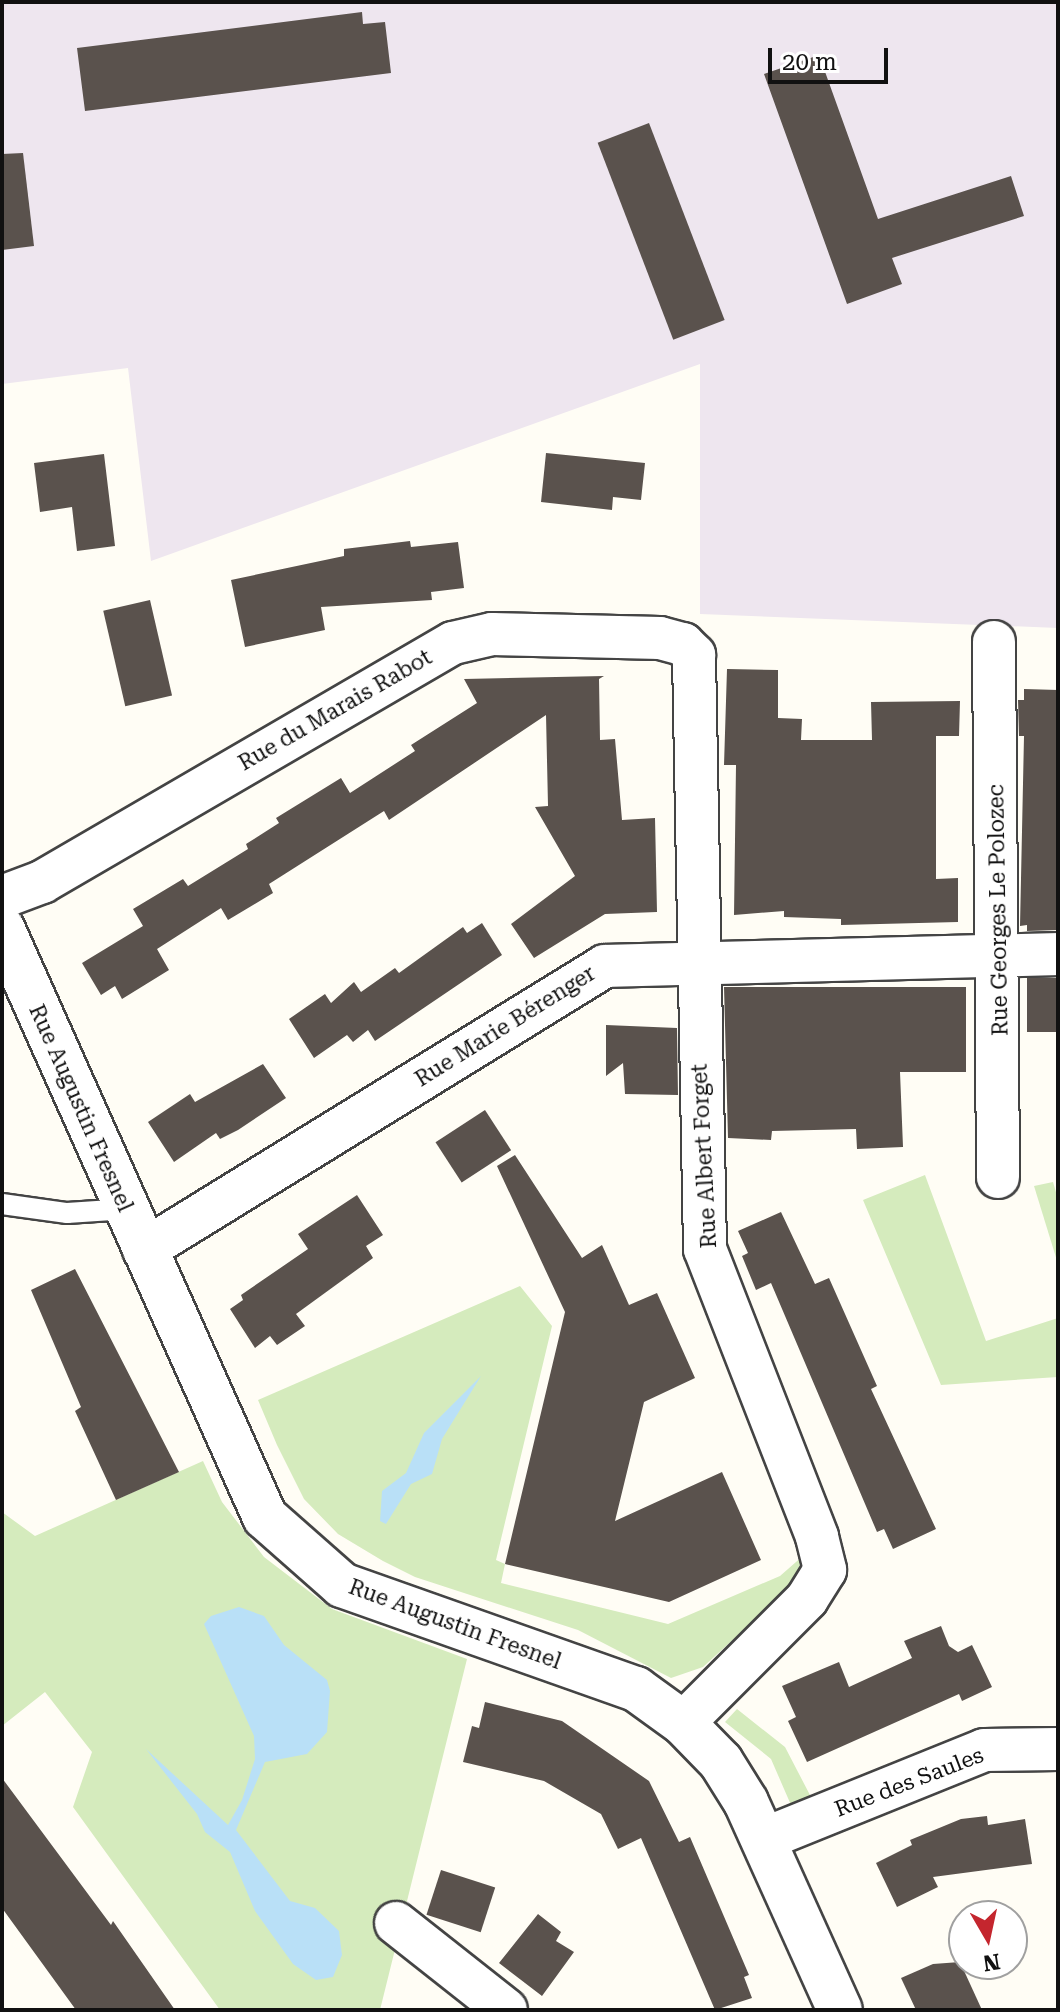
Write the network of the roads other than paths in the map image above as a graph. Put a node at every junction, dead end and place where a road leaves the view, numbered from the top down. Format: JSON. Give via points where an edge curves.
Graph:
{"nodes":[{"id":1,"x":994,"y":642,"type":"dead end"},
{"id":2,"x":694,"y":655,"type":"joint"},
{"id":3,"x":2,"y":897,"type":"edge"},
{"id":4,"x":2,"y":928,"type":"edge"},
{"id":5,"x":1000,"y":954,"type":"junction"},
{"id":6,"x":1058,"y":954,"type":"edge"},
{"id":7,"x":698,"y":962,"type":"junction"},
{"id":8,"x":998,"y":1177,"type":"dead end"},
{"id":9,"x":2,"y":1204,"type":"edge"},
{"id":10,"x":127,"y":1209,"type":"junction"},
{"id":11,"x":144,"y":1250,"type":"junction"},
{"id":12,"x":683,"y":1723,"type":"junction"},
{"id":13,"x":1058,"y":1749,"type":"edge"},
{"id":14,"x":764,"y":1839,"type":"junction"},
{"id":15,"x":396,"y":1923,"type":"dead end"},
{"id":16,"x":506,"y":2010,"type":"edge"},
{"id":17,"x":840,"y":2010,"type":"edge"}],
"edges":[{"from":1,"to":5,"type":"street","name":"Rue Georges Le Polozec"},
{"from":2,"to":3,"type":"street","name":"Rue du Marais Rabot","via":[[683,644],[660,638],[492,634],[453,643],[42,882]]},
{"from":2,"to":7,"type":"street","name":"Rue Albert Forget"},
{"from":4,"to":10,"type":"street","name":"Rue Augustin Fresnel"},
{"from":5,"to":6,"type":"street","name":"Rue Marie Bérenger"},
{"from":5,"to":7,"type":"street","name":"Rue Marie Bérenger"},
{"from":5,"to":8,"type":"street","name":"Rue Georges Le Polozec"},
{"from":7,"to":11,"type":"street","name":"Rue Marie Bérenger","via":[[623,963],[589,972]]},
{"from":7,"to":12,"type":"street","name":"Rue Albert Forget","via":[[705,1249],[787,1456],[825,1570],[807,1599]]},
{"from":9,"to":10,"type":"lane","via":[[67,1213]]},
{"from":10,"to":11,"type":"street","name":"Rue Augustin Fresnel"},
{"from":11,"to":12,"type":"street","name":"Rue Augustin Fresnel","via":[[265,1517],[305,1557],[342,1585],[636,1689]]},
{"from":12,"to":14,"type":"street","name":"Rue Augustin Fresnel","via":[[721,1762]]},
{"from":13,"to":14,"type":"street","name":"Rue des Saules","via":[[984,1750]]},
{"from":14,"to":17,"type":"street","name":"Rue Augustin Fresnel"},
{"from":15,"to":16,"type":"street"}]}
